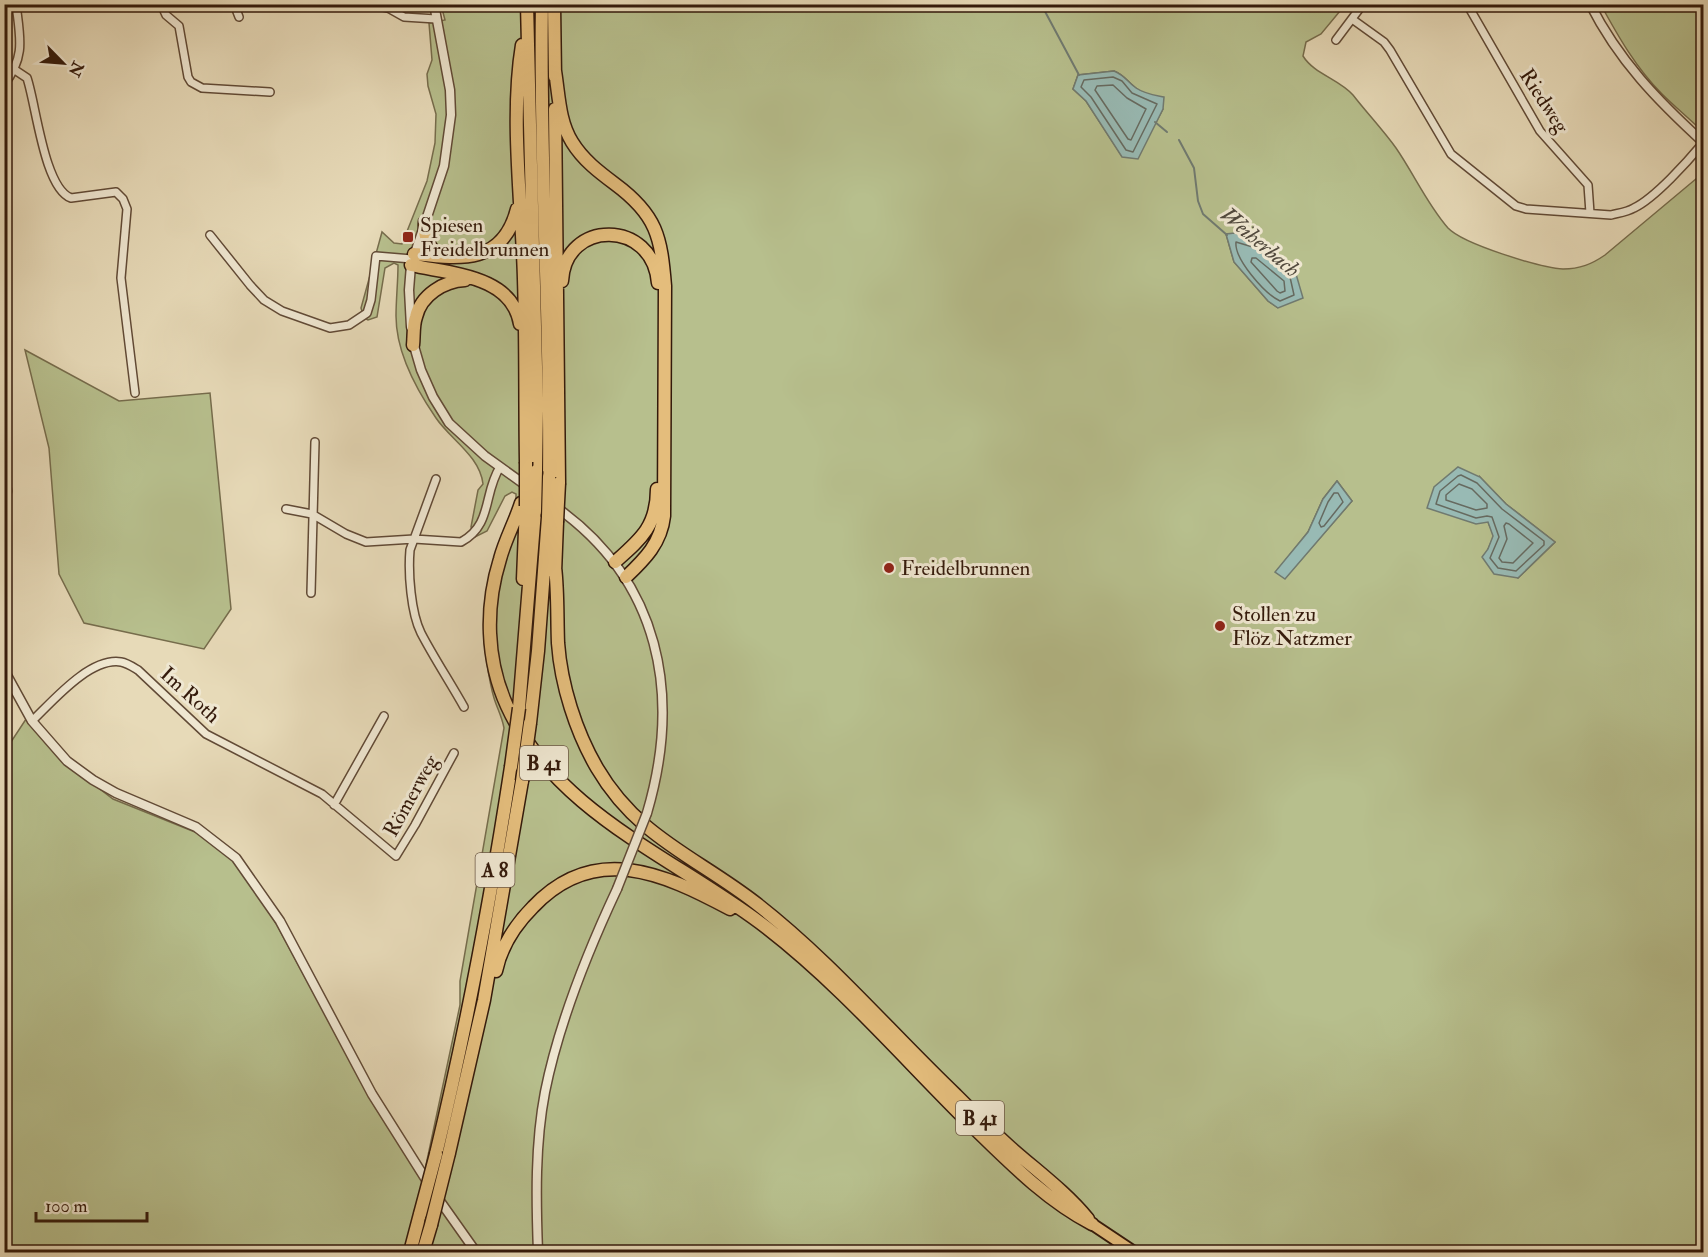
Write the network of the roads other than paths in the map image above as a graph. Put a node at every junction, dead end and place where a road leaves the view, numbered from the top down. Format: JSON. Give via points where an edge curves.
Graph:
{"nodes":[{"id":1,"x":16,"y":4,"type":"edge"},
{"id":2,"x":161,"y":4,"type":"edge"},
{"id":3,"x":234,"y":4,"type":"edge"},
{"id":4,"x":370,"y":4,"type":"edge"},
{"id":5,"x":434,"y":4,"type":"edge"},
{"id":6,"x":543,"y":4,"type":"edge"},
{"id":7,"x":554,"y":4,"type":"edge"},
{"id":8,"x":1363,"y":4,"type":"edge"},
{"id":9,"x":1467,"y":4,"type":"edge"},
{"id":10,"x":1590,"y":4,"type":"edge"},
{"id":11,"x":387,"y":6,"type":"edge"},
{"id":12,"x":527,"y":9,"type":"edge"},
{"id":13,"x":239,"y":17,"type":"dead end"},
{"id":14,"x":436,"y":19,"type":"junction"},
{"id":15,"x":1353,"y":19,"type":"junction"},
{"id":16,"x":1336,"y":40,"type":"dead end"},
{"id":17,"x":15,"y":70,"type":"junction"},
{"id":18,"x":555,"y":71,"type":"junction"},
{"id":19,"x":4,"y":85,"type":"edge"},
{"id":20,"x":270,"y":92,"type":"dead end"},
{"id":21,"x":1703,"y":143,"type":"edge"},
{"id":22,"x":520,"y":196,"type":"junction"},
{"id":23,"x":1590,"y":213,"type":"junction"},
{"id":24,"x":425,"y":222,"type":"junction"},
{"id":25,"x":210,"y":235,"type":"dead end"},
{"id":26,"x":442,"y":257,"type":"junction"},
{"id":27,"x":412,"y":260,"type":"junction"},
{"id":28,"x":475,"y":279,"type":"junction"},
{"id":29,"x":558,"y":312,"type":"junction"},
{"id":30,"x":413,"y":345,"type":"junction"},
{"id":31,"x":524,"y":363,"type":"junction"},
{"id":32,"x":135,"y":393,"type":"dead end"},
{"id":33,"x":315,"y":442,"type":"dead end"},
{"id":34,"x":500,"y":467,"type":"junction"},
{"id":35,"x":4,"y":469,"type":"edge"},
{"id":36,"x":436,"y":479,"type":"dead end"},
{"id":37,"x":554,"y":480,"type":"junction"},
{"id":38,"x":527,"y":506,"type":"junction"},
{"id":39,"x":286,"y":509,"type":"dead end"},
{"id":40,"x":4,"y":511,"type":"edge"},
{"id":41,"x":312,"y":514,"type":"junction"},
{"id":42,"x":553,"y":519,"type":"junction"},
{"id":43,"x":414,"y":538,"type":"junction"},
{"id":44,"x":615,"y":562,"type":"junction"},
{"id":45,"x":555,"y":567,"type":"junction"},
{"id":46,"x":626,"y":577,"type":"junction"},
{"id":47,"x":311,"y":593,"type":"dead end"},
{"id":48,"x":4,"y":670,"type":"edge"},
{"id":49,"x":533,"y":698,"type":"junction"},
{"id":50,"x":464,"y":707,"type":"dead end"},
{"id":51,"x":384,"y":716,"type":"dead end"},
{"id":52,"x":32,"y":721,"type":"junction"},
{"id":53,"x":454,"y":753,"type":"dead end"},
{"id":54,"x":334,"y":805,"type":"junction"},
{"id":55,"x":396,"y":856,"type":"joint"},
{"id":56,"x":768,"y":929,"type":"junction"},
{"id":57,"x":484,"y":1000,"type":"junction"},
{"id":58,"x":1092,"y":1224,"type":"junction"},
{"id":59,"x":410,"y":1252,"type":"edge"},
{"id":60,"x":423,"y":1252,"type":"edge"},
{"id":61,"x":476,"y":1252,"type":"edge"},
{"id":62,"x":538,"y":1252,"type":"edge"},
{"id":63,"x":1134,"y":1252,"type":"edge"}],
"edges":[{"from":1,"to":17,"type":"street","via":[[21,49]]},
{"from":2,"to":20,"type":"street","via":[[178,26],[191,82],[202,88]]},
{"from":3,"to":13,"type":"street"},
{"from":4,"to":11,"type":"street"},
{"from":5,"to":14,"type":"street"},
{"from":6,"to":37,"type":"highway","number":"A 8","via":[[543,152]]},
{"from":7,"to":18,"type":"highway"},
{"from":8,"to":15,"type":"street"},
{"from":9,"to":23,"type":"street","name":"Riedweg","via":[[1540,130],[1588,184]]},
{"from":10,"to":21,"type":"street","via":[[1628,66]]},
{"from":11,"to":14,"type":"street","via":[[404,17]]},
{"from":12,"to":22,"type":"highway","via":[[518,69]]},
{"from":12,"to":38,"type":"highway","number":"A 8","bridge":true,"via":[[537,407],[536,471]]},
{"from":14,"to":24,"type":"street","via":[[451,115],[444,166]]},
{"from":15,"to":16,"type":"street"},
{"from":15,"to":23,"type":"street","via":[[1390,50],[1451,154],[1516,206]]},
{"from":17,"to":19,"type":"street"},
{"from":17,"to":32,"type":"street","via":[[27,78],[39,133],[58,188],[71,198],[116,192],[125,204],[121,278]]},
{"from":18,"to":29,"type":"highway"},
{"from":18,"to":46,"type":"highway","via":[[561,114],[572,142],[589,163],[642,207],[661,245],[665,286],[664,516],[655,546]]},
{"from":21,"to":23,"type":"street","via":[[1644,202],[1611,215]]},
{"from":22,"to":26,"type":"highway","via":[[512,227],[494,247],[474,257]]},
{"from":22,"to":31,"type":"highway"},
{"from":24,"to":26,"type":"highway","via":[[430,247]]},
{"from":24,"to":27,"type":"street"},
{"from":25,"to":27,"type":"street","via":[[264,300],[282,311],[330,328],[349,325],[367,313],[376,256]]},
{"from":26,"to":27,"type":"highway"},
{"from":27,"to":28,"type":"highway"},
{"from":27,"to":30,"type":"street","via":[[409,290]]},
{"from":28,"to":30,"type":"highway","via":[[456,280],[427,297],[415,318]]},
{"from":28,"to":31,"type":"highway","via":[[499,289],[515,307]]},
{"from":29,"to":37,"type":"highway"},
{"from":29,"to":44,"type":"highway","via":[[566,262],[582,242],[601,235],[624,236],[642,246],[653,261],[658,288],[657,499],[652,523],[645,534]]},
{"from":30,"to":34,"type":"street","via":[[429,388],[448,423]]},
{"from":31,"to":38,"type":"highway","bridge":true},
{"from":33,"to":41,"type":"street"},
{"from":34,"to":43,"type":"street","via":[[490,486],[484,518],[468,538],[461,542]]},
{"from":34,"to":44,"type":"street","via":[[583,527]]},
{"from":35,"to":40,"type":"street"},
{"from":36,"to":43,"type":"street"},
{"from":37,"to":42,"type":"highway","number":"A 8","bridge":true},
{"from":38,"to":56,"type":"highway","number":"B 41","via":[[500,556],[490,612],[495,671],[525,740],[553,774],[594,811]]},
{"from":38,"to":59,"type":"highway","number":"A 8","bridge":true,"via":[[525,650],[492,890],[436,1154]]},
{"from":39,"to":41,"type":"street"},
{"from":41,"to":43,"type":"street","via":[[366,542]]},
{"from":41,"to":47,"type":"street"},
{"from":42,"to":45,"type":"highway"},
{"from":42,"to":49,"type":"highway","number":"A 8"},
{"from":43,"to":50,"type":"street","via":[[409,560],[417,622]]},
{"from":44,"to":46,"type":"street"},
{"from":45,"to":49,"type":"highway","via":[[547,638]]},
{"from":45,"to":58,"type":"highway","number":"B 41","via":[[558,645],[573,712],[596,767],[626,808],[655,835],[756,903],[805,944],[947,1087],[1068,1197]]},
{"from":46,"to":62,"type":"street","bridge":true,"via":[[639,602],[660,671],[661,752],[647,813],[558,1040],[545,1093],[536,1178]]},
{"from":48,"to":52,"type":"street"},
{"from":49,"to":57,"type":"highway","number":"A 8","bridge":true},
{"from":51,"to":54,"type":"street"},
{"from":52,"to":54,"type":"street","name":"Im Roth","via":[[82,674],[121,662],[138,670],[216,740],[311,788]]},
{"from":52,"to":61,"type":"street","via":[[67,761],[93,780],[196,827],[236,858],[280,921],[372,1094]]},
{"from":53,"to":55,"type":"street","name":"Römerweg"},
{"from":54,"to":55,"type":"street","name":"Im Roth"},
{"from":56,"to":57,"type":"highway","via":[[673,880],[640,870],[616,868],[582,874],[543,896],[524,916],[504,951]]},
{"from":56,"to":58,"type":"highway","number":"B 41","via":[[822,975],[1002,1156],[1053,1200]]},
{"from":57,"to":60,"type":"highway","number":"A 8","bridge":true},
{"from":58,"to":63,"type":"main road","number":"B 41"}]}
